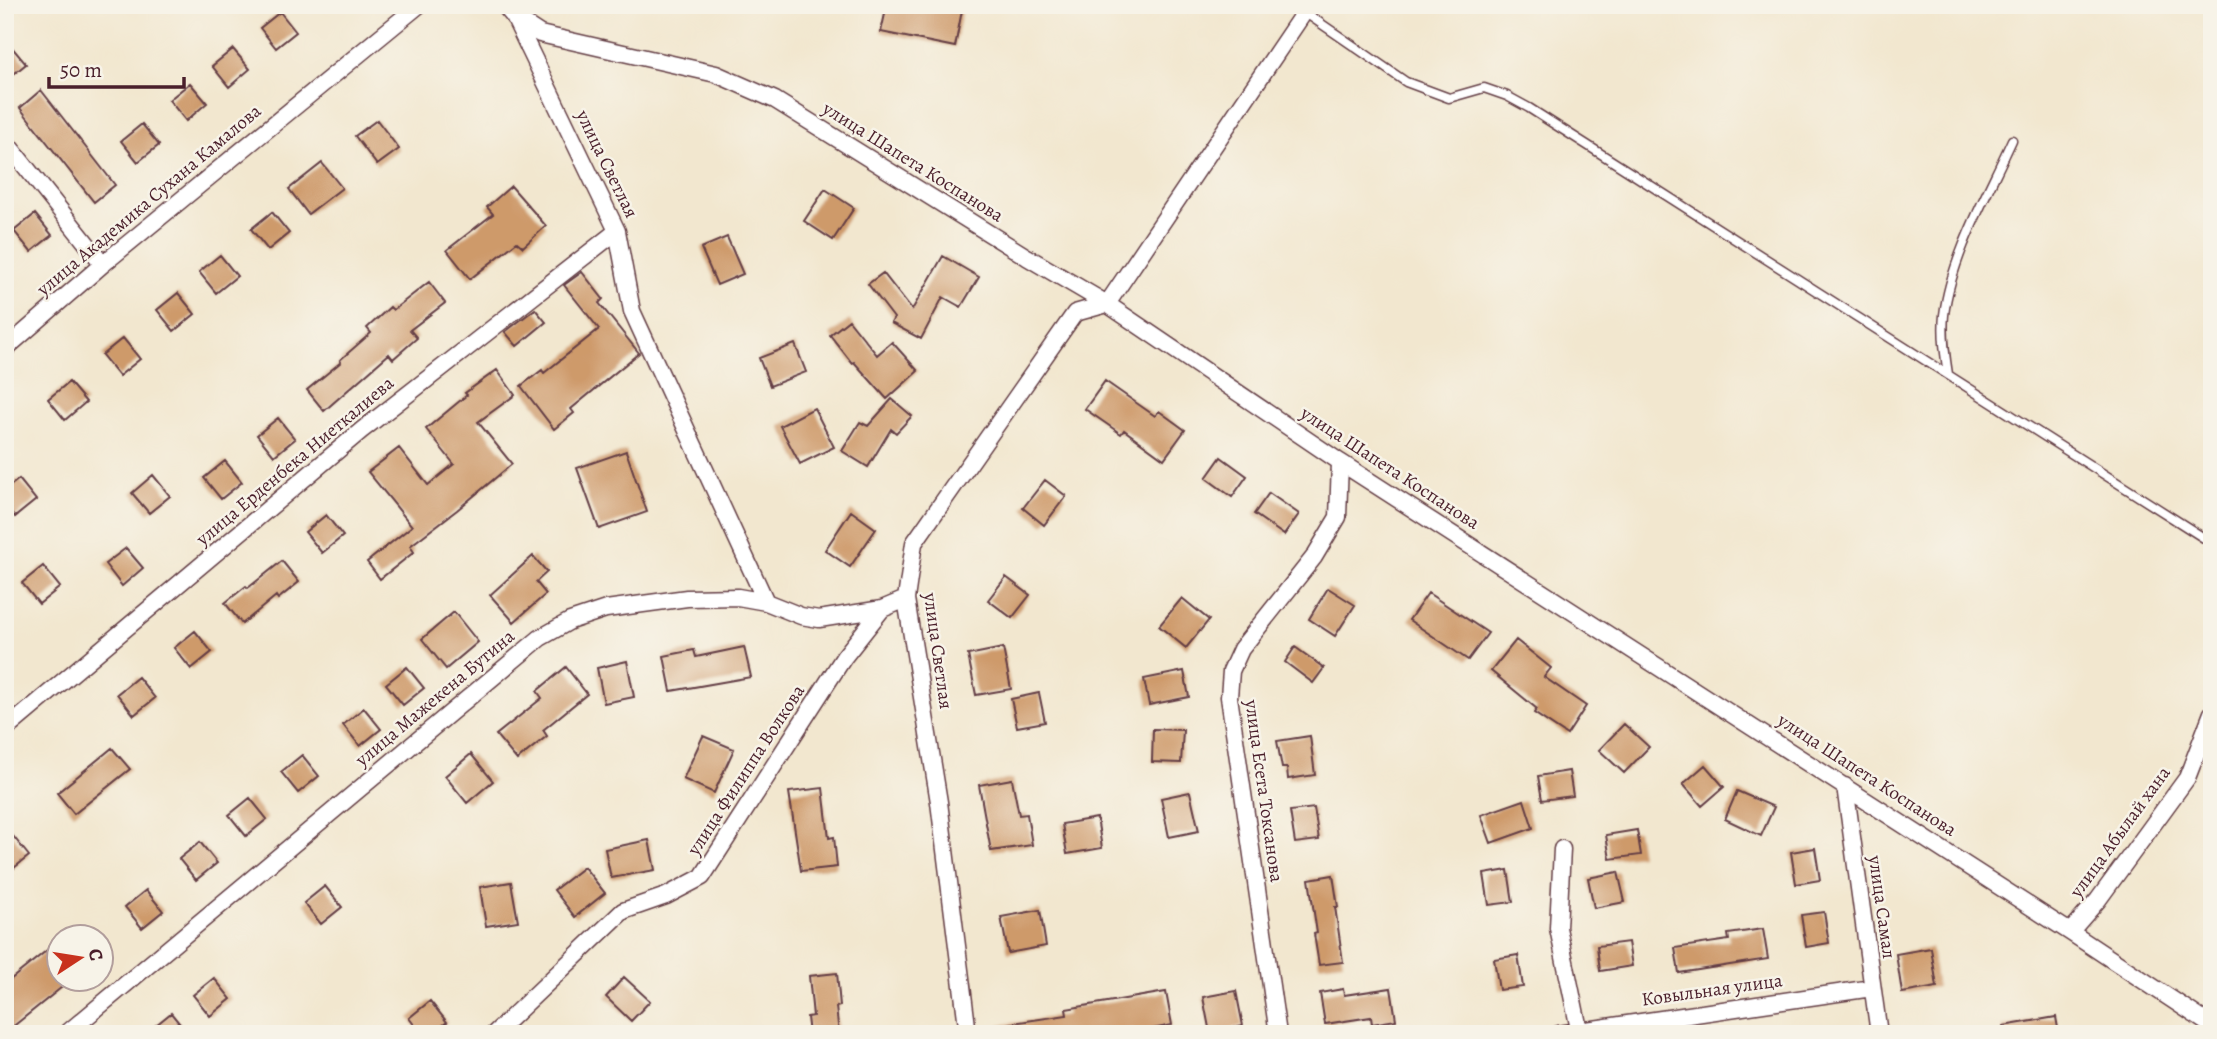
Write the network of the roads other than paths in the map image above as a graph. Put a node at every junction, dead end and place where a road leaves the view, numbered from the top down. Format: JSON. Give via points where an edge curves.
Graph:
{"nodes":[{"id":1,"x":419,"y":5,"type":"edge"},
{"id":2,"x":1302,"y":8,"type":"edge"},
{"id":3,"x":509,"y":11,"type":"edge"},
{"id":4,"x":2012,"y":140,"type":"dead end"},
{"id":5,"x":5,"y":141,"type":"edge"},
{"id":6,"x":617,"y":231,"type":"junction"},
{"id":7,"x":103,"y":264,"type":"junction"},
{"id":8,"x":1107,"y":304,"type":"junction"},
{"id":9,"x":5,"y":349,"type":"edge"},
{"id":10,"x":1948,"y":374,"type":"junction"},
{"id":11,"x":1340,"y":462,"type":"junction"},
{"id":12,"x":2204,"y":538,"type":"dead end"},
{"id":13,"x":906,"y":599,"type":"junction"},
{"id":14,"x":766,"y":602,"type":"junction"},
{"id":15,"x":882,"y":609,"type":"junction"},
{"id":16,"x":2212,"y":713,"type":"edge"},
{"id":17,"x":5,"y":730,"type":"edge"},
{"id":18,"x":1845,"y":786,"type":"junction"},
{"id":19,"x":1562,"y":849,"type":"dead end"},
{"id":20,"x":2070,"y":932,"type":"junction"},
{"id":21,"x":1872,"y":988,"type":"junction"},
{"id":22,"x":2212,"y":1026,"type":"edge"},
{"id":23,"x":1580,"y":1032,"type":"edge"},
{"id":24,"x":66,"y":1034,"type":"edge"},
{"id":25,"x":494,"y":1034,"type":"edge"},
{"id":26,"x":968,"y":1034,"type":"edge"},
{"id":27,"x":1278,"y":1034,"type":"edge"},
{"id":28,"x":1559,"y":1034,"type":"edge"},
{"id":29,"x":1879,"y":1034,"type":"edge"}],
"edges":[{"from":1,"to":7,"type":"street","name":"улица Академика Сухана Камалова"},
{"from":2,"to":8,"type":"street"},
{"from":2,"to":10,"type":"lane","via":[[1406,82],[1449,98],[1484,88],[1529,108]]},
{"from":3,"to":6,"type":"street","name":"улица Светлая"},
{"from":3,"to":8,"type":"street","name":"улица Шапета Коспанова","via":[[540,34],[716,74],[775,100]]},
{"from":4,"to":10,"type":"lane","via":[[1949,287],[1943,339]]},
{"from":5,"to":7,"type":"street"},
{"from":6,"to":14,"type":"street","name":"улица Светлая","via":[[632,311]]},
{"from":6,"to":17,"type":"street","name":"улица Ерденбека Ниеткалиева","via":[[362,430]]},
{"from":7,"to":9,"type":"street","name":"улица Академика Сухана Камалова"},
{"from":8,"to":11,"type":"street","name":"улица Шапета Коспанова"},
{"from":8,"to":13,"type":"street","name":"улица Светлая","via":[[1075,313],[914,543]]},
{"from":10,"to":12,"type":"lane"},
{"from":11,"to":18,"type":"street","name":"улица Шапета Коспанова"},
{"from":11,"to":27,"type":"street","name":"улица Есета Токсанова","via":[[1338,517],[1314,557],[1241,649],[1231,671],[1229,697]]},
{"from":13,"to":15,"type":"street","name":"улица Мажекена Бутина"},
{"from":13,"to":26,"type":"street","name":"улица Светлая","via":[[939,802]]},
{"from":14,"to":15,"type":"street","name":"улица Мажекена Бутина","via":[[819,619]]},
{"from":14,"to":24,"type":"street","name":"улица Мажекена Бутина","via":[[716,596],[606,609],[540,638]]},
{"from":15,"to":25,"type":"street","name":"улица Филиппа Волкова","via":[[844,657],[702,877],[623,911]]},
{"from":16,"to":20,"type":"street","name":"улица Абылай хана","via":[[2188,778]]},
{"from":18,"to":20,"type":"street","name":"улица Шапета Коспанова"},
{"from":18,"to":21,"type":"street","name":"улица Самал"},
{"from":19,"to":23,"type":"street","via":[[1558,928]]},
{"from":20,"to":22,"type":"street","name":"улица Шапета Коспанова"},
{"from":21,"to":23,"type":"street","name":"Ковыльная улица"},
{"from":21,"to":29,"type":"street","name":"улица Самал"},
{"from":23,"to":28,"type":"street","name":"Ковыльная улица"}]}
